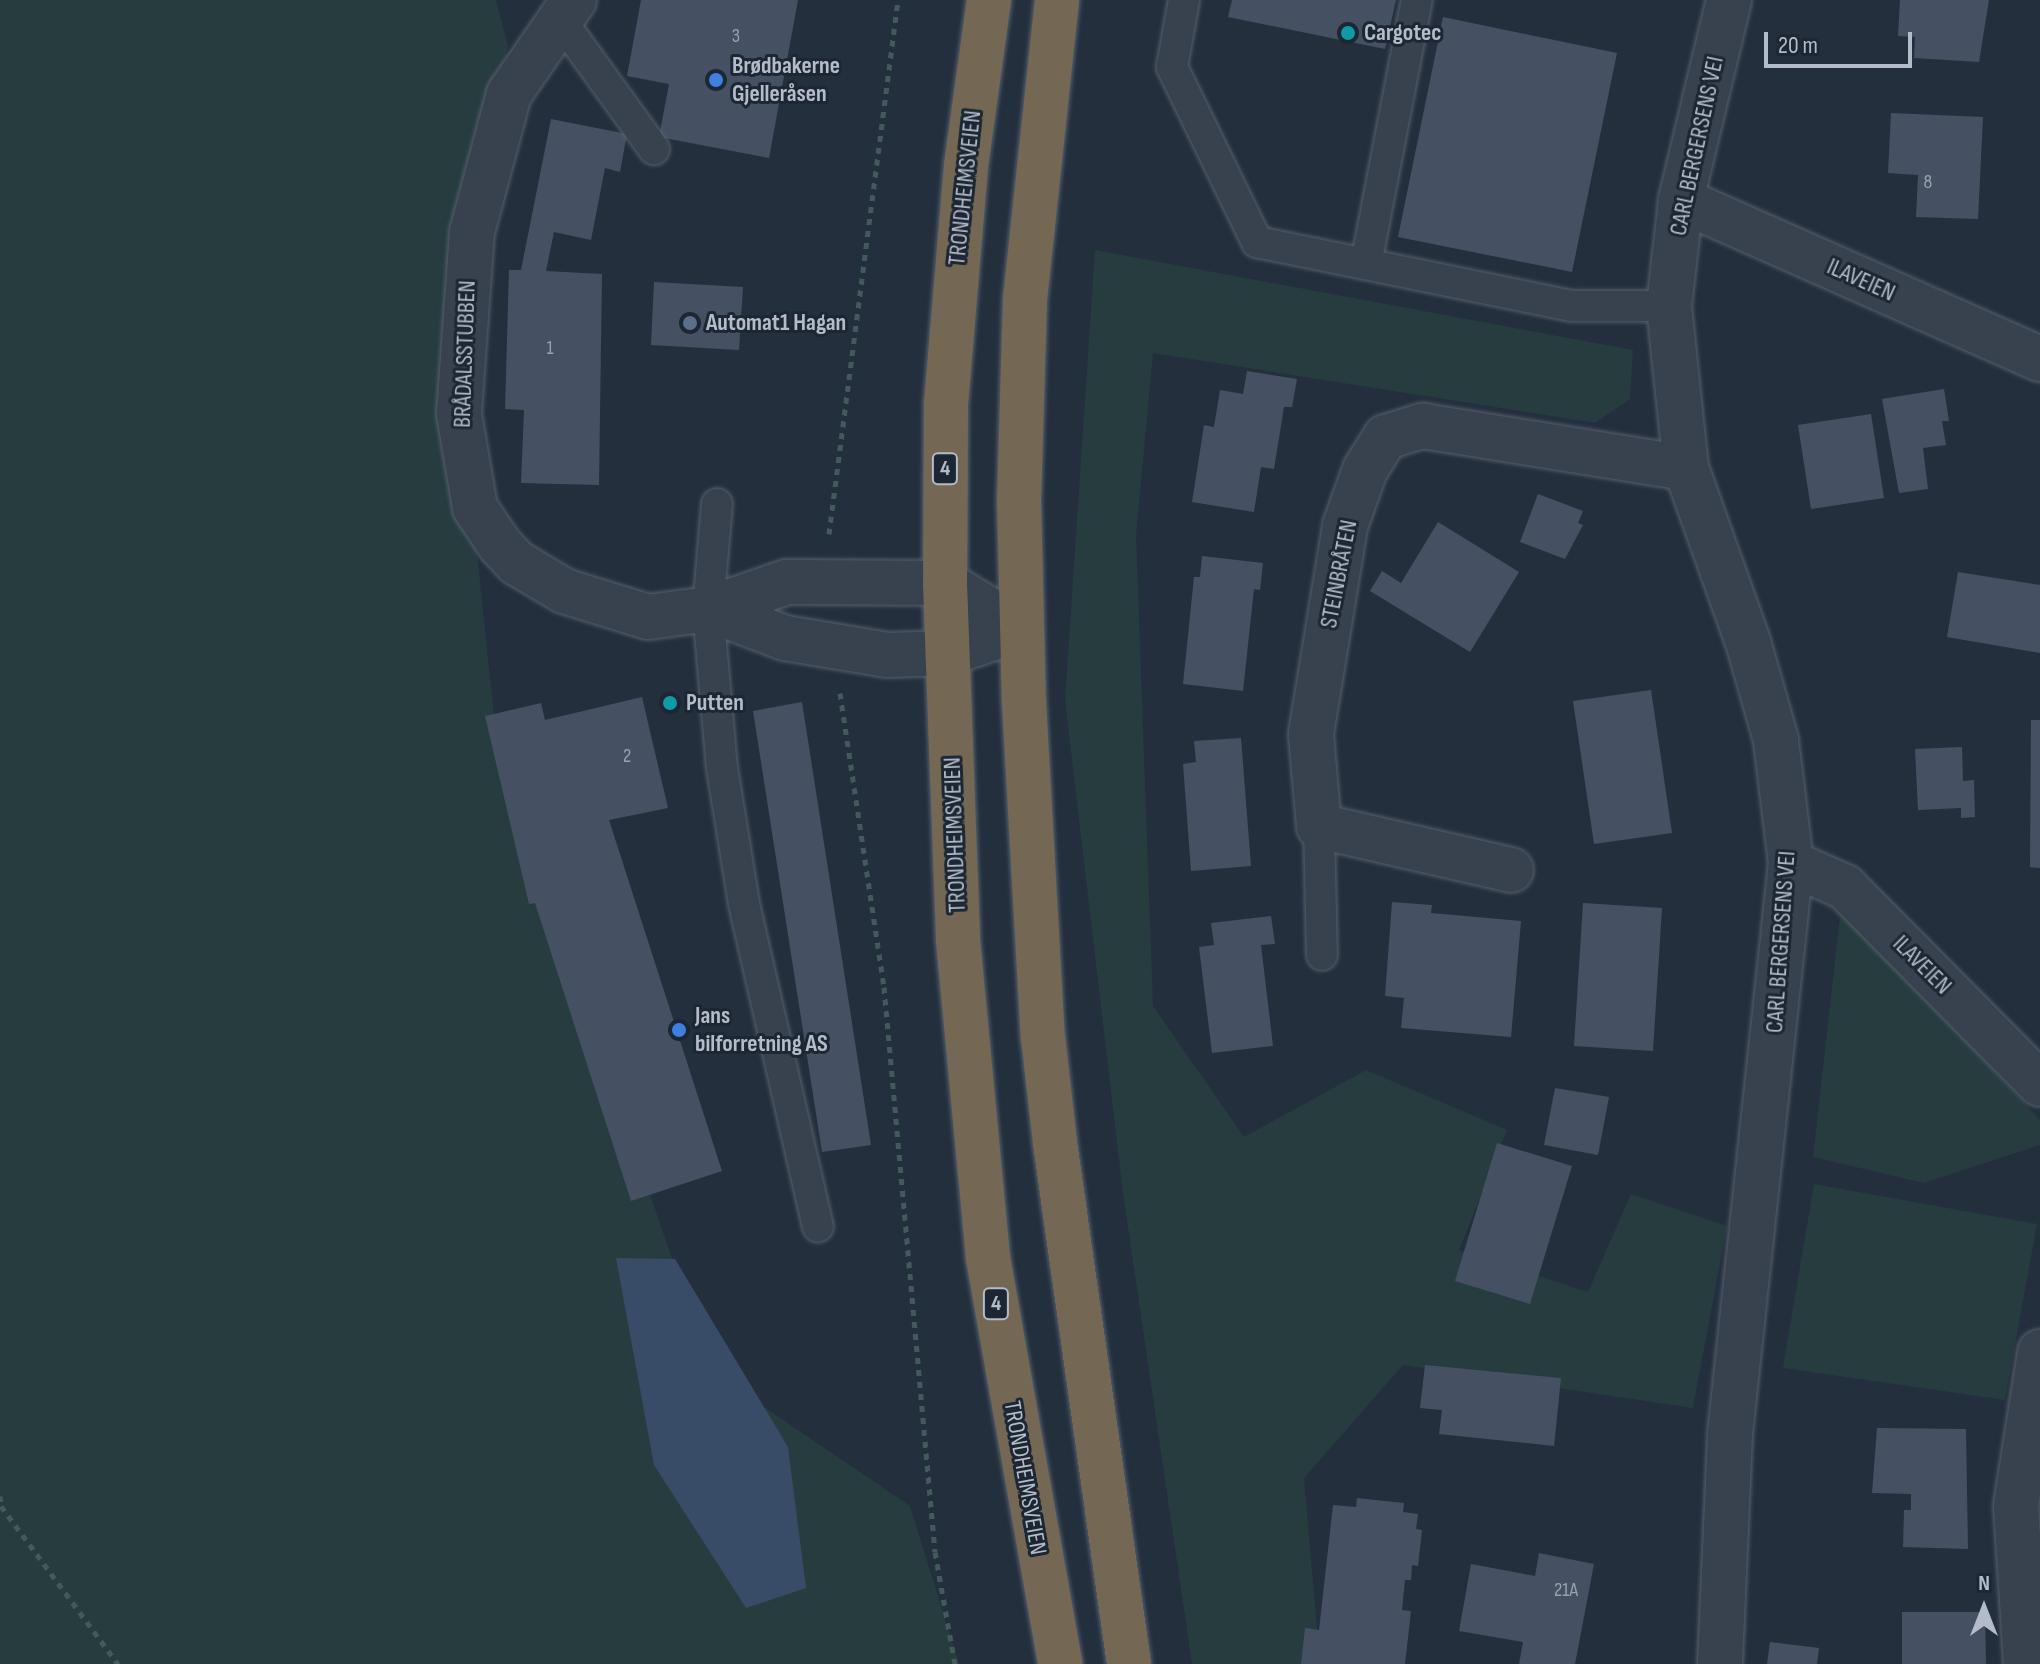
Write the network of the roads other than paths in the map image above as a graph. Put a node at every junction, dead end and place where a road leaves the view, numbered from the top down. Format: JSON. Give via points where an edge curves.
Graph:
{"nodes":[{"id":1,"x":989,"y":0,"type":"edge"},
{"id":2,"x":1057,"y":0,"type":"edge"},
{"id":3,"x":1184,"y":0,"type":"edge"},
{"id":4,"x":1417,"y":0,"type":"edge"},
{"id":5,"x":1729,"y":0,"type":"edge"},
{"id":6,"x":566,"y":9,"type":"edge"},
{"id":7,"x":654,"y":149,"type":"dead end"},
{"id":8,"x":1681,"y":200,"type":"junction"},
{"id":9,"x":1366,"y":264,"type":"junction"},
{"id":10,"x":1669,"y":306,"type":"junction"},
{"id":11,"x":2040,"y":359,"type":"edge"},
{"id":12,"x":1686,"y":468,"type":"junction"},
{"id":13,"x":717,"y":504,"type":"dead end"},
{"id":14,"x":945,"y":583,"type":"junction"},
{"id":15,"x":708,"y":609,"type":"junction"},
{"id":16,"x":1021,"y":629,"type":"junction"},
{"id":17,"x":948,"y":653,"type":"junction"},
{"id":18,"x":1319,"y":826,"type":"junction"},
{"id":19,"x":1791,"y":863,"type":"junction"},
{"id":20,"x":1511,"y":870,"type":"dead end"},
{"id":21,"x":1322,"y":955,"type":"dead end"},
{"id":22,"x":2040,"y":1084,"type":"edge"},
{"id":23,"x":818,"y":1227,"type":"dead end"},
{"id":24,"x":2040,"y":1352,"type":"edge"},
{"id":25,"x":1060,"y":1664,"type":"edge"},
{"id":26,"x":1129,"y":1664,"type":"edge"},
{"id":27,"x":1720,"y":1664,"type":"edge"},
{"id":28,"x":2026,"y":1664,"type":"edge"}],
"edges":[{"from":1,"to":14,"type":"highway","name":"TRONDHEIMSVEIEN","number":"4","via":[[966,166],[946,402]]},
{"from":2,"to":16,"type":"highway","via":[[1025,299]]},
{"from":3,"to":9,"type":"lane","via":[[1172,67],[1257,242]]},
{"from":4,"to":9,"type":"lane"},
{"from":5,"to":8,"type":"street","name":"CARL BERGERSENS VEI"},
{"from":6,"to":7,"type":"lane"},
{"from":6,"to":15,"type":"street","name":"BRÅDALSSTUBBEN","via":[[509,94],[479,191],[459,414],[471,492],[500,545],[517,563],[564,591],[648,617]]},
{"from":8,"to":10,"type":"street","name":"CARL BERGERSENS VEI"},
{"from":8,"to":11,"type":"street","name":"ILAVEIEN"},
{"from":9,"to":10,"type":"lane","via":[[1572,306]]},
{"from":10,"to":12,"type":"street","name":"CARL BERGERSENS VEI"},
{"from":12,"to":18,"type":"street","name":"STEINBRÅTEN","via":[[1423,426],[1386,437],[1365,470],[1343,541],[1311,734]]},
{"from":12,"to":19,"type":"street","name":"CARL BERGERSENS VEI","via":[[1748,642],[1776,740]]},
{"from":13,"to":15,"type":"lane"},
{"from":14,"to":15,"type":"street","name":"BRÅDALSSTUBBEN","via":[[787,582]]},
{"from":14,"to":16,"type":"street"},
{"from":14,"to":17,"type":"highway","name":"TRONDHEIMSVEIEN","number":"4"},
{"from":15,"to":17,"type":"street","name":"BRÅDALSSTUBBEN","via":[[785,638],[888,655]]},
{"from":15,"to":23,"type":"lane","via":[[712,697],[744,904]]},
{"from":16,"to":17,"type":"street","name":"BRÅDALSSTUBBEN"},
{"from":16,"to":26,"type":"highway","via":[[1043,1037],[1080,1352]]},
{"from":17,"to":25,"type":"highway","name":"TRONDHEIMSVEIEN","number":"4","via":[[958,940],[974,1145],[1023,1470]]},
{"from":18,"to":20,"type":"street"},
{"from":18,"to":21,"type":"lane"},
{"from":19,"to":22,"type":"street","name":"ILAVEIEN","via":[[1845,887]]},
{"from":19,"to":27,"type":"street","name":"CARL BERGERSENS VEI","via":[[1730,1434]]},
{"from":24,"to":28,"type":"street","via":[[2016,1506]]}]}
